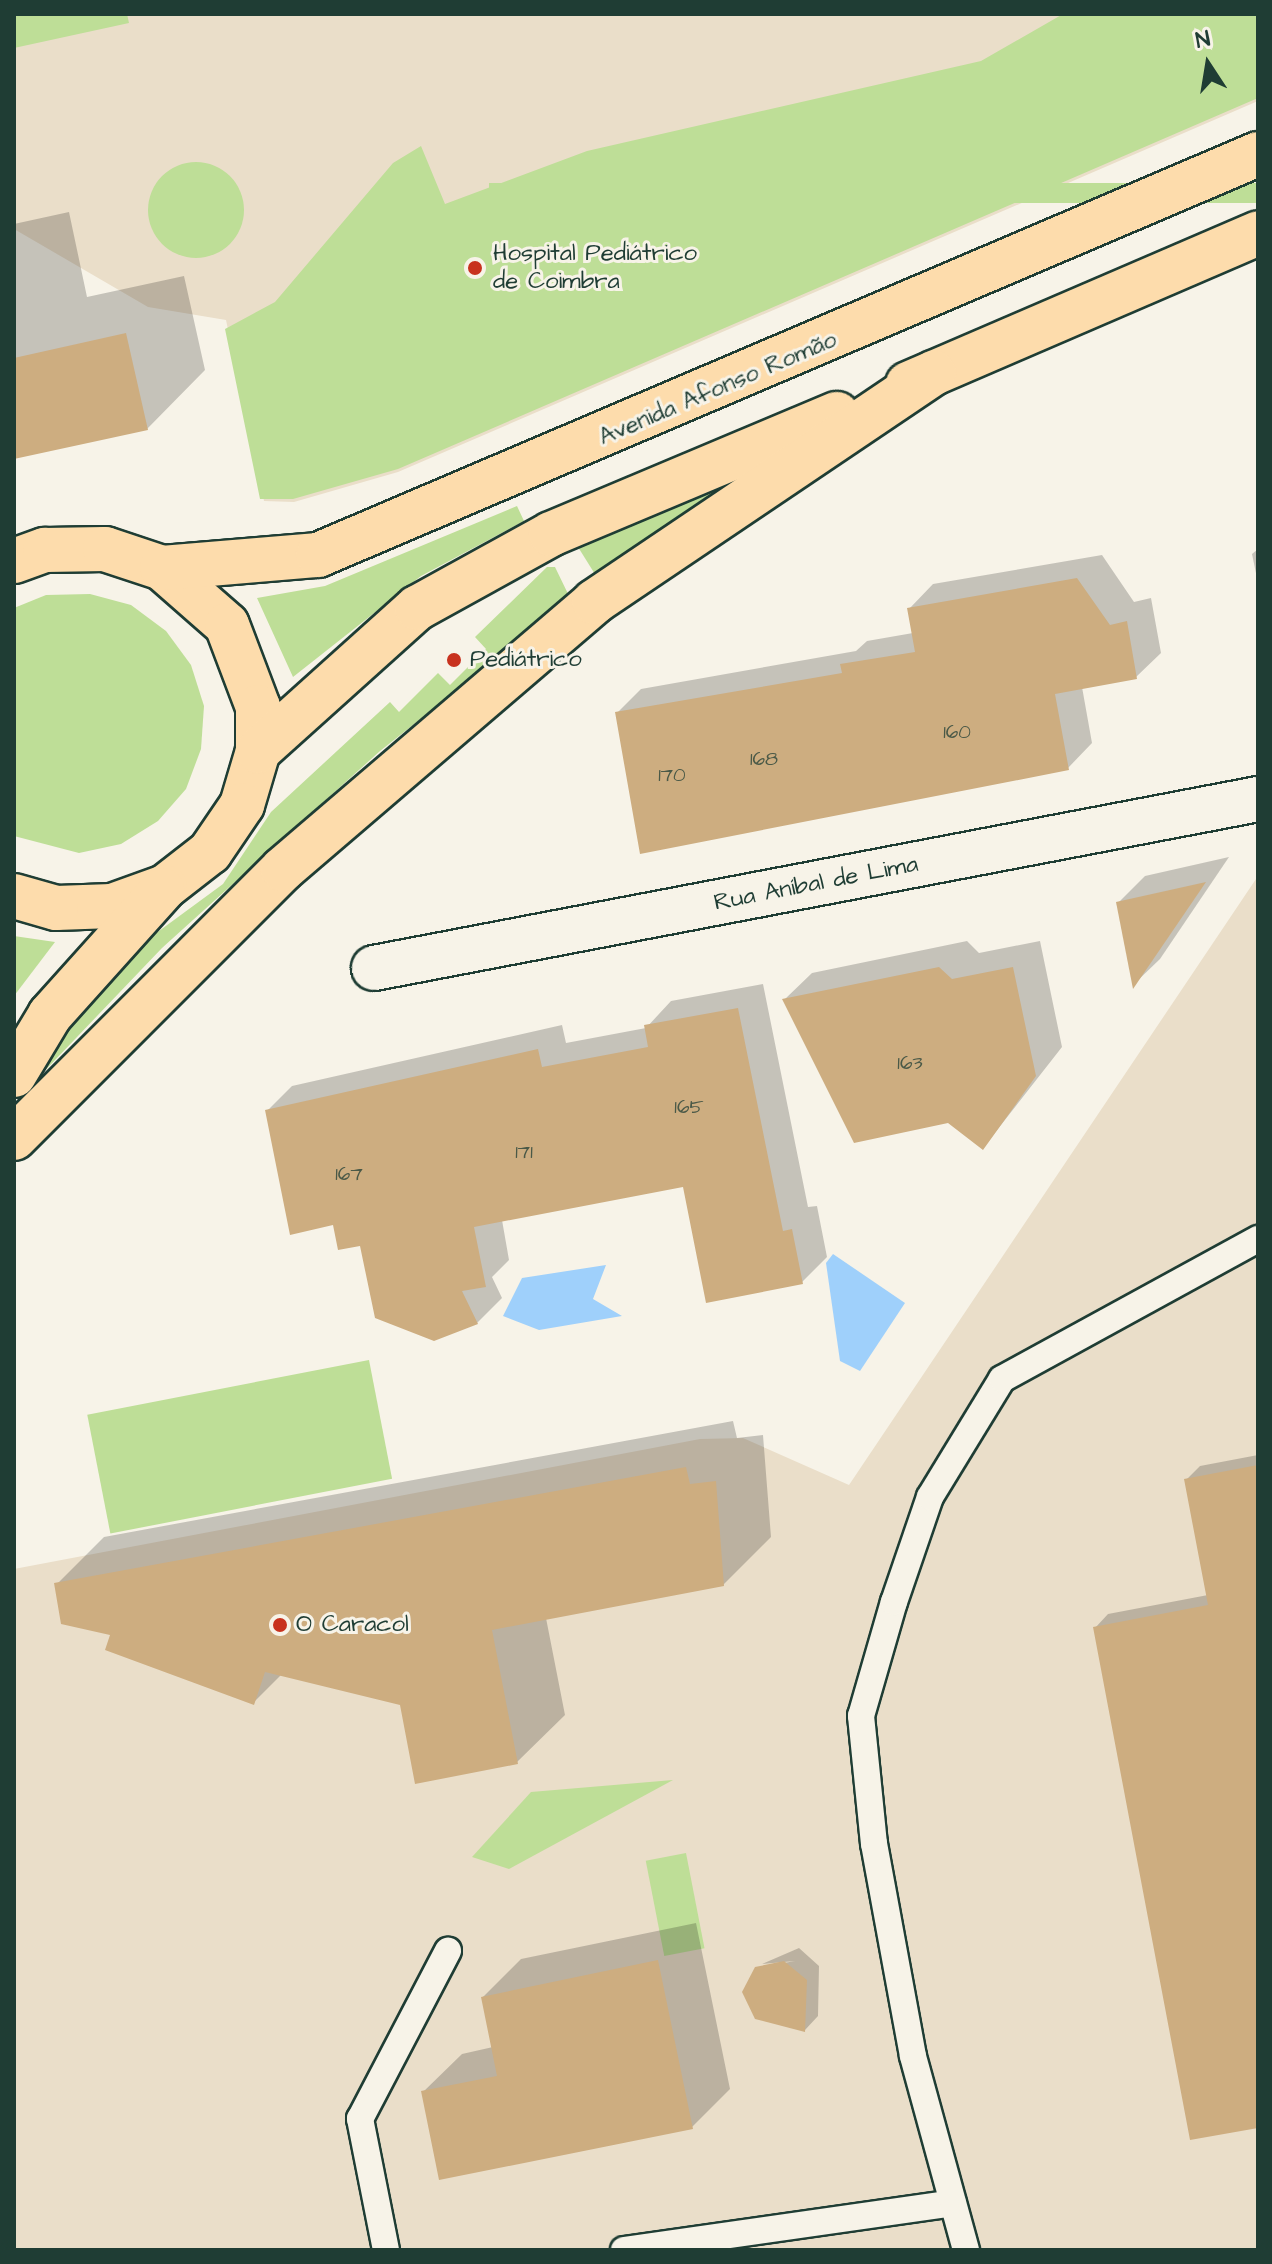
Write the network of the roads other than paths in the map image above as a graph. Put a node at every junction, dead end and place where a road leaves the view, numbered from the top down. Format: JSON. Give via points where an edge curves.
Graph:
{"nodes":[{"id":1,"x":1258,"y":154,"type":"edge"},
{"id":2,"x":1258,"y":233,"type":"edge"},
{"id":3,"x":934,"y":373,"type":"junction"},
{"id":4,"x":14,"y":561,"type":"edge"},
{"id":5,"x":162,"y":568,"type":"junction"},
{"id":6,"x":258,"y":751,"type":"junction"},
{"id":7,"x":1258,"y":799,"type":"edge"},
{"id":8,"x":165,"y":887,"type":"junction"},
{"id":9,"x":14,"y":896,"type":"edge"},
{"id":10,"x":374,"y":968,"type":"dead end"},
{"id":11,"x":14,"y":1075,"type":"edge"},
{"id":12,"x":14,"y":1138,"type":"edge"},
{"id":13,"x":1258,"y":1239,"type":"edge"},
{"id":14,"x":448,"y":1951,"type":"dead end"},
{"id":15,"x":953,"y":2203,"type":"junction"},
{"id":16,"x":386,"y":2250,"type":"edge"},
{"id":17,"x":624,"y":2250,"type":"edge"},
{"id":18,"x":966,"y":2250,"type":"edge"}],
"edges":[{"from":1,"to":5,"type":"main road","name":"Avenida Afonso Romão","via":[[318,555]]},
{"from":2,"to":3,"type":"main road"},
{"from":3,"to":6,"type":"main road","via":[[551,534],[417,608]]},
{"from":3,"to":12,"type":"main road","via":[[594,602],[283,869]]},
{"from":4,"to":5,"type":"main road","via":[[45,550],[105,549]]},
{"from":5,"to":6,"type":"main road","via":[[227,625],[248,664]]},
{"from":6,"to":8,"type":"main road","via":[[242,805],[210,852]]},
{"from":7,"to":10,"type":"street","name":"Rua Aníbal de Lima"},
{"from":8,"to":9,"type":"main road","via":[[112,906],[56,908]]},
{"from":8,"to":11,"type":"main road","via":[[50,1015]]},
{"from":13,"to":15,"type":"lane","via":[[1002,1379],[930,1497],[894,1602],[861,1716],[872,1830],[913,2056]]},
{"from":14,"to":16,"type":"lane","via":[[360,2119]]},
{"from":15,"to":17,"type":"lane"},
{"from":15,"to":18,"type":"lane"}]}
